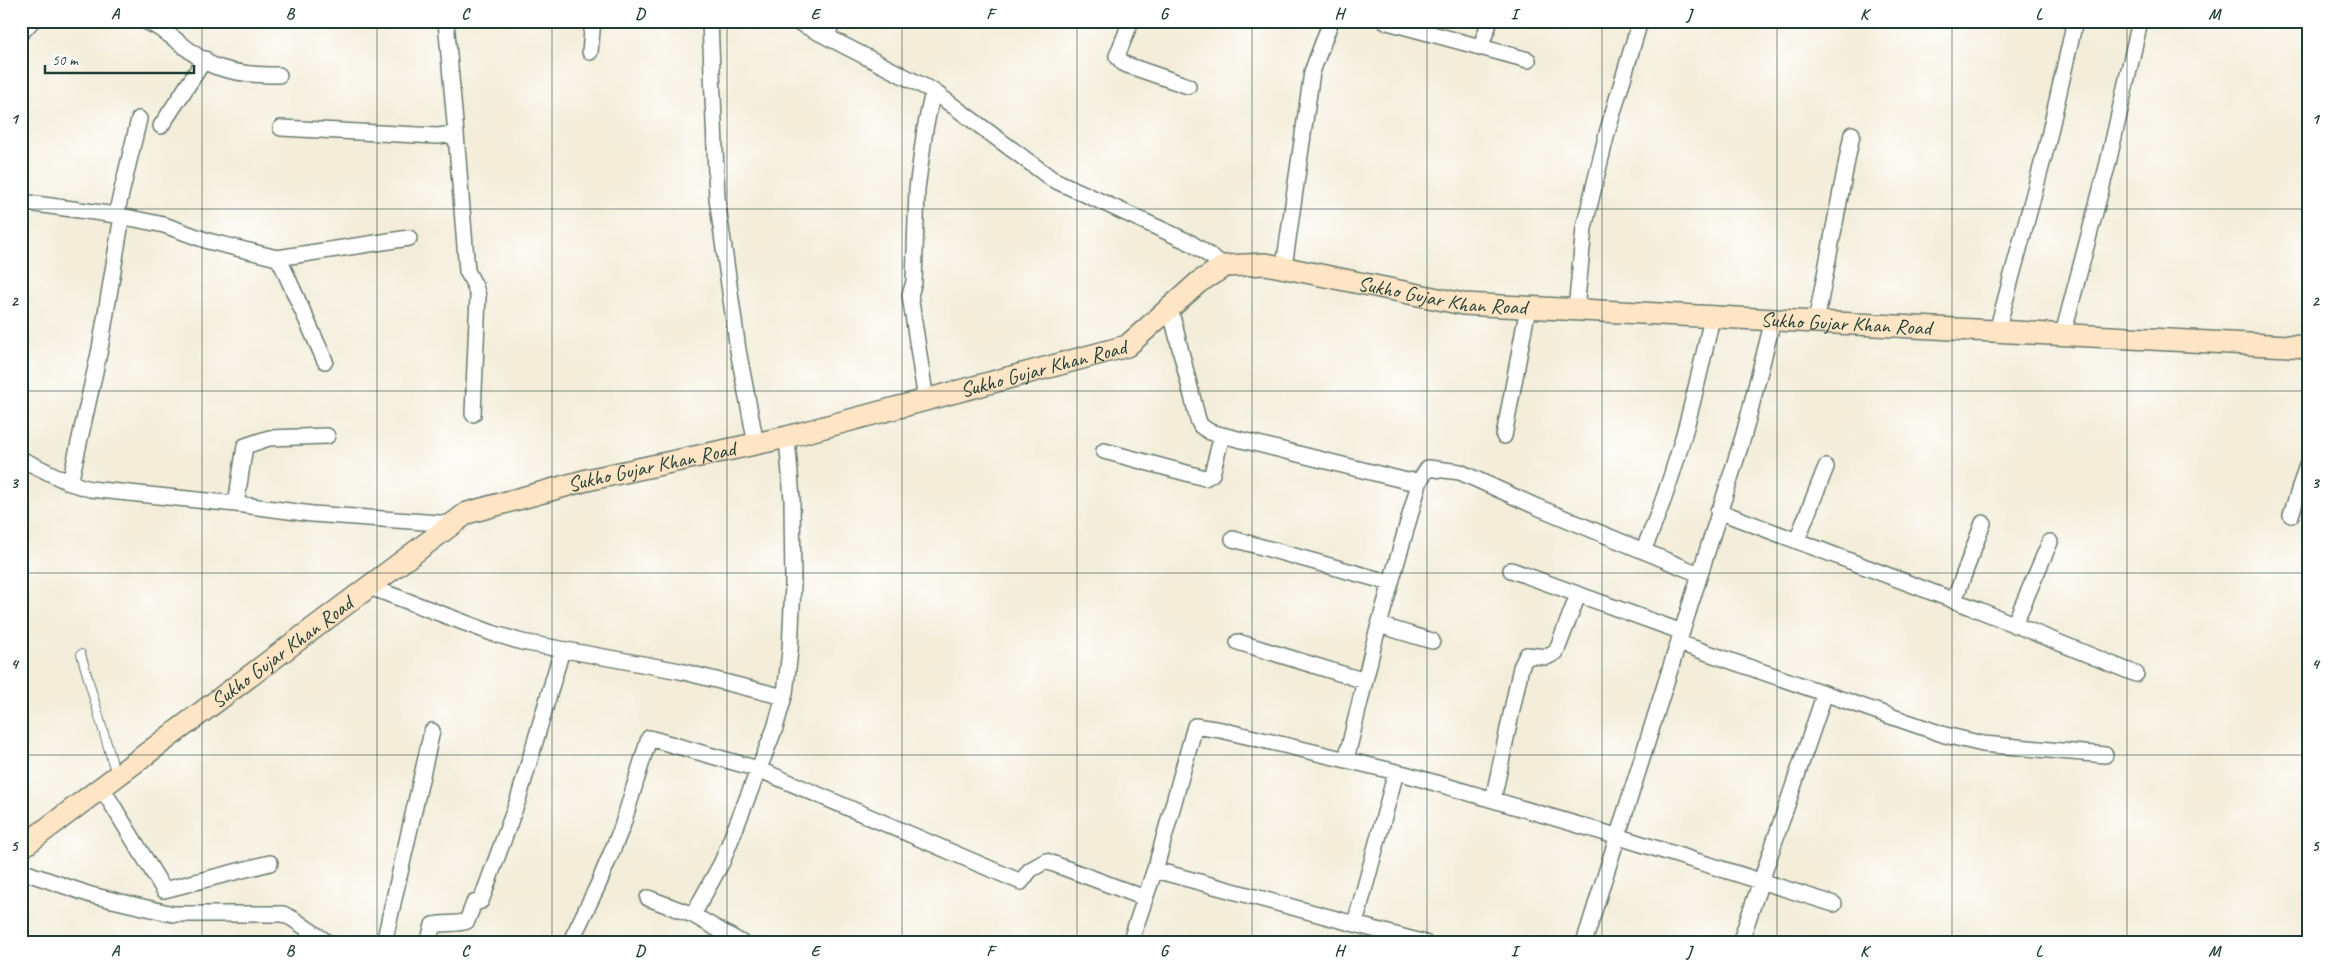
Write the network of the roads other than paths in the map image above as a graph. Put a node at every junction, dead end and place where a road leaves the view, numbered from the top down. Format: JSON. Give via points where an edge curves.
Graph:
{"nodes":[{"id":1,"x":32,"y":21,"type":"edge"},
{"id":2,"x":146,"y":21,"type":"edge"},
{"id":3,"x":446,"y":21,"type":"edge"},
{"id":4,"x":593,"y":21,"type":"edge"},
{"id":5,"x":710,"y":21,"type":"edge"},
{"id":6,"x":796,"y":21,"type":"edge"},
{"id":7,"x":834,"y":21,"type":"edge"},
{"id":8,"x":1131,"y":21,"type":"edge"},
{"id":9,"x":1330,"y":21,"type":"edge"},
{"id":10,"x":1384,"y":21,"type":"edge"},
{"id":11,"x":1490,"y":21,"type":"edge"},
{"id":12,"x":1640,"y":21,"type":"edge"},
{"id":13,"x":2075,"y":21,"type":"edge"},
{"id":14,"x":2140,"y":21,"type":"edge"},
{"id":15,"x":163,"y":24,"type":"edge"},
{"id":16,"x":21,"y":33,"type":"edge"},
{"id":17,"x":827,"y":35,"type":"junction"},
{"id":18,"x":1480,"y":48,"type":"junction"},
{"id":19,"x":590,"y":52,"type":"dead end"},
{"id":20,"x":205,"y":59,"type":"junction"},
{"id":21,"x":1528,"y":60,"type":"dead end"},
{"id":22,"x":279,"y":75,"type":"dead end"},
{"id":23,"x":1188,"y":86,"type":"dead end"},
{"id":24,"x":934,"y":91,"type":"junction"},
{"id":25,"x":139,"y":119,"type":"dead end"},
{"id":26,"x":161,"y":126,"type":"dead end"},
{"id":27,"x":281,"y":128,"type":"dead end"},
{"id":28,"x":456,"y":134,"type":"junction"},
{"id":29,"x":1852,"y":134,"type":"dead end"},
{"id":30,"x":21,"y":202,"type":"edge"},
{"id":31,"x":119,"y":216,"type":"junction"},
{"id":32,"x":409,"y":238,"type":"dead end"},
{"id":33,"x":276,"y":258,"type":"junction"},
{"id":34,"x":1225,"y":266,"type":"junction"},
{"id":35,"x":1284,"y":267,"type":"junction"},
{"id":36,"x":1528,"y":307,"type":"junction"},
{"id":37,"x":1170,"y":308,"type":"junction"},
{"id":38,"x":1576,"y":310,"type":"junction"},
{"id":39,"x":1712,"y":317,"type":"junction"},
{"id":40,"x":1773,"y":320,"type":"junction"},
{"id":41,"x":1816,"y":322,"type":"junction"},
{"id":42,"x":1997,"y":331,"type":"junction"},
{"id":43,"x":2063,"y":334,"type":"junction"},
{"id":44,"x":2308,"y":346,"type":"edge"},
{"id":45,"x":325,"y":361,"type":"dead end"},
{"id":46,"x":926,"y":401,"type":"junction"},
{"id":47,"x":473,"y":414,"type":"dead end"},
{"id":48,"x":1222,"y":435,"type":"junction"},
{"id":49,"x":327,"y":436,"type":"dead end"},
{"id":50,"x":1504,"y":436,"type":"dead end"},
{"id":51,"x":786,"y":437,"type":"junction"},
{"id":52,"x":756,"y":444,"type":"junction"},
{"id":53,"x":1104,"y":451,"type":"dead end"},
{"id":54,"x":21,"y":459,"type":"edge"},
{"id":55,"x":2308,"y":462,"type":"edge"},
{"id":56,"x":1826,"y":466,"type":"dead end"},
{"id":57,"x":1420,"y":480,"type":"junction"},
{"id":58,"x":70,"y":483,"type":"junction"},
{"id":59,"x":236,"y":504,"type":"junction"},
{"id":60,"x":1718,"y":511,"type":"junction"},
{"id":61,"x":2291,"y":515,"type":"dead end"},
{"id":62,"x":1983,"y":523,"type":"dead end"},
{"id":63,"x":453,"y":524,"type":"junction"},
{"id":64,"x":1233,"y":538,"type":"dead end"},
{"id":65,"x":1797,"y":540,"type":"junction"},
{"id":66,"x":2050,"y":542,"type":"dead end"},
{"id":67,"x":1643,"y":551,"type":"junction"},
{"id":68,"x":1511,"y":570,"type":"dead end"},
{"id":69,"x":1699,"y":574,"type":"junction"},
{"id":70,"x":1391,"y":583,"type":"junction"},
{"id":71,"x":370,"y":587,"type":"junction"},
{"id":72,"x":1578,"y":595,"type":"junction"},
{"id":73,"x":1954,"y":600,"type":"junction"},
{"id":74,"x":2014,"y":624,"type":"junction"},
{"id":75,"x":1379,"y":625,"type":"junction"},
{"id":76,"x":1681,"y":638,"type":"junction"},
{"id":77,"x":1432,"y":641,"type":"dead end"},
{"id":78,"x":1238,"y":642,"type":"dead end"},
{"id":79,"x":562,"y":650,"type":"junction"},
{"id":80,"x":81,"y":654,"type":"dead end"},
{"id":81,"x":2136,"y":674,"type":"dead end"},
{"id":82,"x":1365,"y":681,"type":"junction"},
{"id":83,"x":1825,"y":693,"type":"junction"},
{"id":84,"x":784,"y":697,"type":"junction"},
{"id":85,"x":432,"y":731,"type":"dead end"},
{"id":86,"x":2105,"y":755,"type":"dead end"},
{"id":87,"x":1346,"y":760,"type":"junction"},
{"id":88,"x":758,"y":769,"type":"junction"},
{"id":89,"x":1396,"y":772,"type":"junction"},
{"id":90,"x":109,"y":782,"type":"junction"},
{"id":91,"x":1493,"y":800,"type":"junction"},
{"id":92,"x":1616,"y":836,"type":"junction"},
{"id":93,"x":21,"y":847,"type":"edge"},
{"id":94,"x":270,"y":863,"type":"dead end"},
{"id":95,"x":1155,"y":870,"type":"junction"},
{"id":96,"x":21,"y":871,"type":"edge"},
{"id":97,"x":1761,"y":881,"type":"junction"},
{"id":98,"x":648,"y":898,"type":"dead end"},
{"id":99,"x":1145,"y":898,"type":"junction"},
{"id":100,"x":1834,"y":904,"type":"dead end"},
{"id":101,"x":693,"y":915,"type":"junction"},
{"id":102,"x":1355,"y":924,"type":"junction"},
{"id":103,"x":328,"y":943,"type":"edge"},
{"id":104,"x":384,"y":943,"type":"edge"},
{"id":105,"x":428,"y":943,"type":"edge"},
{"id":106,"x":570,"y":943,"type":"edge"},
{"id":107,"x":742,"y":943,"type":"edge"},
{"id":108,"x":1130,"y":943,"type":"edge"},
{"id":109,"x":1425,"y":943,"type":"edge"},
{"id":110,"x":1584,"y":943,"type":"edge"},
{"id":111,"x":1740,"y":943,"type":"edge"}],
"edges":[{"from":1,"to":16,"type":"street"},
{"from":2,"to":15,"type":"street"},
{"from":3,"to":28,"type":"street"},
{"from":4,"to":19,"type":"street"},
{"from":5,"to":52,"type":"street","via":[[717,198],[738,350]]},
{"from":6,"to":17,"type":"street"},
{"from":7,"to":17,"type":"street"},
{"from":8,"to":23,"type":"street","via":[[1117,56],[1124,64]]},
{"from":9,"to":35,"type":"street","via":[[1312,72]]},
{"from":10,"to":18,"type":"street","via":[[1468,42]]},
{"from":11,"to":18,"type":"street"},
{"from":12,"to":38,"type":"street","via":[[1584,228]]},
{"from":13,"to":42,"type":"street","via":[[2047,145]]},
{"from":14,"to":43,"type":"street","via":[[2108,163]]},
{"from":15,"to":20,"type":"street"},
{"from":17,"to":24,"type":"street"},
{"from":18,"to":21,"type":"street"},
{"from":20,"to":22,"type":"street","via":[[216,67],[244,75]]},
{"from":20,"to":26,"type":"street"},
{"from":24,"to":34,"type":"street","via":[[1052,179],[1191,243]]},
{"from":24,"to":46,"type":"street","via":[[917,189],[914,282],[910,295]]},
{"from":25,"to":31,"type":"street"},
{"from":27,"to":28,"type":"street","via":[[437,136]]},
{"from":28,"to":47,"type":"street","via":[[467,271],[478,296]]},
{"from":29,"to":41,"type":"street"},
{"from":30,"to":31,"type":"street"},
{"from":31,"to":33,"type":"street","via":[[164,225],[208,241]]},
{"from":31,"to":58,"type":"street","via":[[100,349]]},
{"from":32,"to":33,"type":"street"},
{"from":33,"to":45,"type":"street"},
{"from":34,"to":35,"type":"main road","name":"Sukho Gujar Khan Road","via":[[1266,264]]},
{"from":34,"to":37,"type":"main road","name":"Sukho Gujar Khan Road","via":[[1199,282]]},
{"from":35,"to":36,"type":"main road","name":"Sukho Gujar Khan Road","via":[[1463,304]]},
{"from":36,"to":38,"type":"main road","name":"Sukho Gujar Khan Road"},
{"from":36,"to":50,"type":"street"},
{"from":37,"to":46,"type":"main road","name":"Sukho Gujar Khan Road","via":[[1127,346]]},
{"from":37,"to":48,"type":"street","via":[[1198,420],[1206,429]]},
{"from":38,"to":39,"type":"main road","name":"Sukho Gujar Khan Road"},
{"from":39,"to":40,"type":"main road","name":"Sukho Gujar Khan Road"},
{"from":39,"to":67,"type":"street","via":[[1676,468]]},
{"from":40,"to":41,"type":"main road","name":"Sukho Gujar Khan Road"},
{"from":40,"to":60,"type":"street","via":[[1744,434]]},
{"from":41,"to":42,"type":"main road","name":"Sukho Gujar Khan Road"},
{"from":42,"to":43,"type":"main road","name":"Sukho Gujar Khan Road"},
{"from":43,"to":44,"type":"main road","name":"Sukho Gujar Khan Road"},
{"from":46,"to":51,"type":"main road","name":"Sukho Gujar Khan Road"},
{"from":48,"to":53,"type":"street","via":[[1212,474],[1206,478]]},
{"from":48,"to":57,"type":"street","via":[[1400,480]]},
{"from":49,"to":59,"type":"street","via":[[269,438],[245,446]]},
{"from":51,"to":52,"type":"main road","name":"Sukho Gujar Khan Road"},
{"from":51,"to":84,"type":"street","via":[[792,500],[793,584]]},
{"from":52,"to":63,"type":"main road","name":"Sukho Gujar Khan Road","via":[[587,480],[467,513]]},
{"from":54,"to":58,"type":"street"},
{"from":55,"to":61,"type":"street"},
{"from":56,"to":65,"type":"street"},
{"from":57,"to":67,"type":"street","via":[[1428,468],[1460,472]]},
{"from":57,"to":70,"type":"street"},
{"from":58,"to":59,"type":"street","via":[[119,493]]},
{"from":59,"to":63,"type":"street","via":[[312,514]]},
{"from":60,"to":65,"type":"street"},
{"from":60,"to":69,"type":"street"},
{"from":62,"to":73,"type":"street"},
{"from":63,"to":71,"type":"main road","name":"Sukho Gujar Khan Road"},
{"from":64,"to":70,"type":"street"},
{"from":65,"to":73,"type":"street"},
{"from":66,"to":74,"type":"street"},
{"from":67,"to":69,"type":"street"},
{"from":68,"to":72,"type":"street"},
{"from":69,"to":76,"type":"street"},
{"from":70,"to":75,"type":"street"},
{"from":71,"to":79,"type":"street","via":[[522,642]]},
{"from":71,"to":90,"type":"main road","name":"Sukho Gujar Khan Road"},
{"from":72,"to":76,"type":"street"},
{"from":72,"to":91,"type":"street","via":[[1556,652],[1547,657],[1527,656],[1521,667]]},
{"from":73,"to":74,"type":"street"},
{"from":74,"to":81,"type":"street"},
{"from":75,"to":77,"type":"street"},
{"from":75,"to":82,"type":"street"},
{"from":76,"to":83,"type":"street"},
{"from":76,"to":92,"type":"street"},
{"from":78,"to":82,"type":"street"},
{"from":79,"to":84,"type":"street","via":[[680,670]]},
{"from":79,"to":105,"type":"street","via":[[518,800],[481,901],[474,904],[467,921],[433,926]]},
{"from":80,"to":90,"type":"lane"},
{"from":82,"to":87,"type":"street"},
{"from":83,"to":86,"type":"street","via":[[1945,735],[1983,744]]},
{"from":83,"to":97,"type":"street"},
{"from":84,"to":88,"type":"street"},
{"from":85,"to":104,"type":"street"},
{"from":87,"to":89,"type":"street"},
{"from":87,"to":95,"type":"street","via":[[1195,726]]},
{"from":88,"to":99,"type":"street","via":[[1020,882],[1030,870],[1046,861]]},
{"from":88,"to":101,"type":"street","via":[[722,862]]},
{"from":88,"to":106,"type":"street","via":[[649,738],[622,827]]},
{"from":89,"to":91,"type":"street"},
{"from":89,"to":102,"type":"street"},
{"from":90,"to":93,"type":"main road","name":"Sukho Gujar Khan Road"},
{"from":90,"to":94,"type":"street","via":[[164,890]]},
{"from":91,"to":92,"type":"street"},
{"from":92,"to":97,"type":"street"},
{"from":92,"to":110,"type":"street"},
{"from":95,"to":99,"type":"street"},
{"from":95,"to":102,"type":"street"},
{"from":96,"to":103,"type":"street","via":[[91,895],[173,914],[284,914]]},
{"from":97,"to":100,"type":"street"},
{"from":97,"to":111,"type":"street"},
{"from":98,"to":101,"type":"street"},
{"from":99,"to":108,"type":"street"},
{"from":101,"to":107,"type":"street"},
{"from":102,"to":109,"type":"street"}]}
